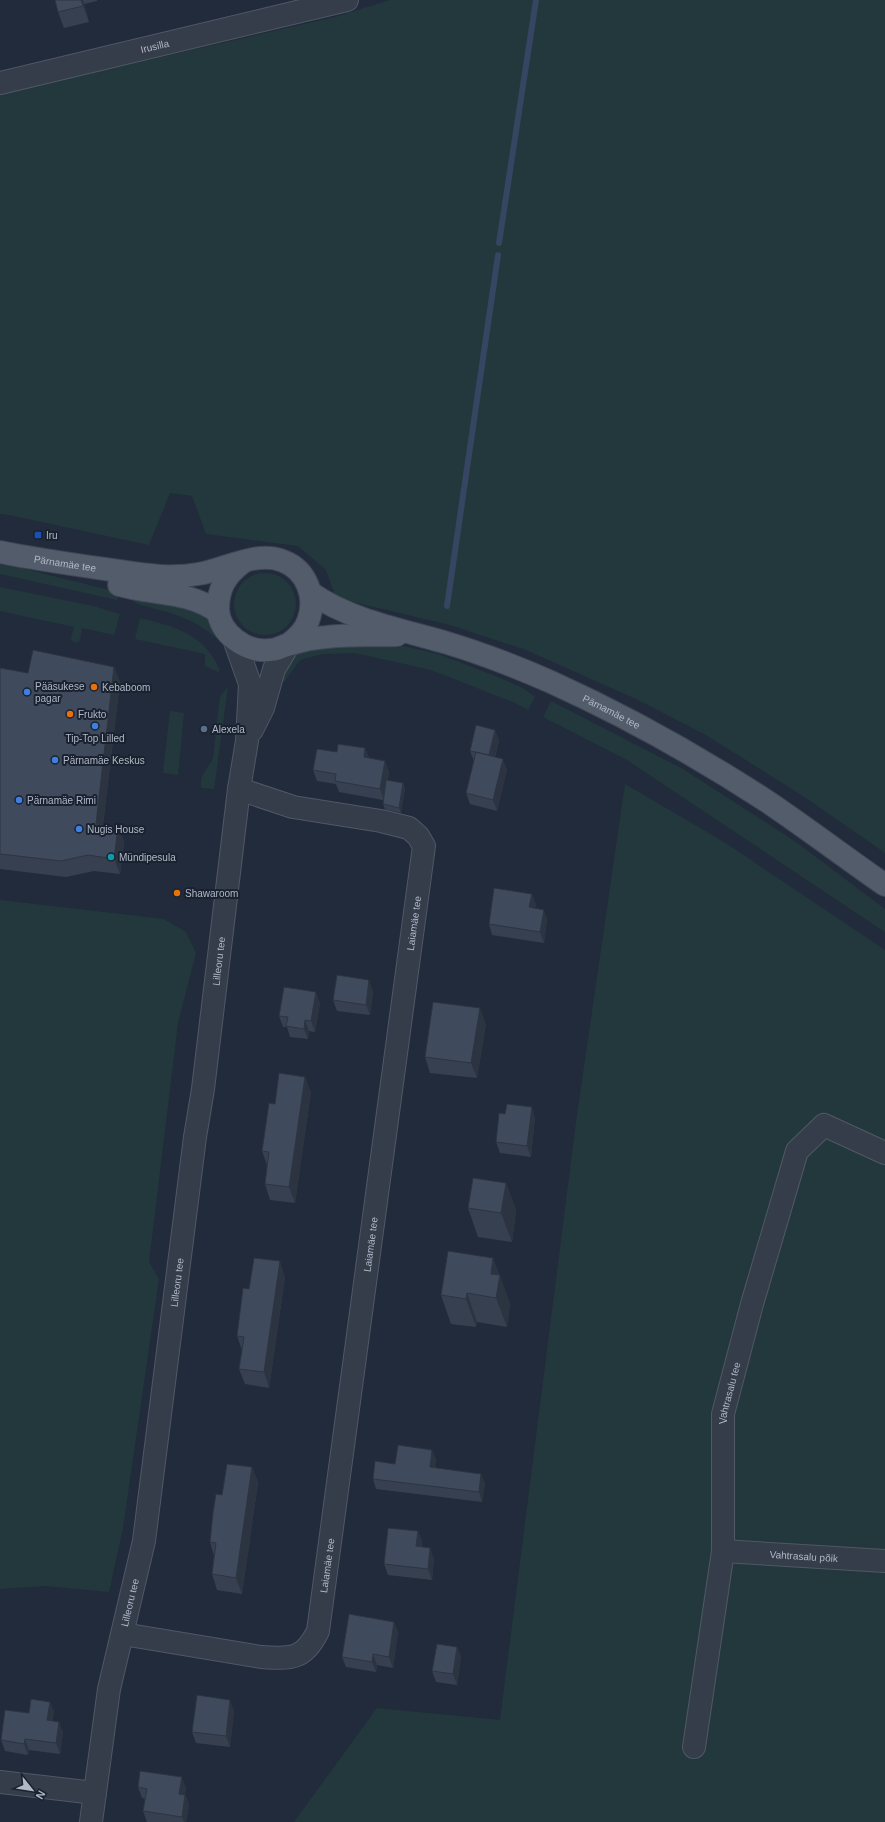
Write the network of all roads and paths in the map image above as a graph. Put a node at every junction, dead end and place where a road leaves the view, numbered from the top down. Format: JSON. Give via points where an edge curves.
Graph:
{"nodes":[{"id":1,"x":347,"y":0,"type":"edge"},
{"id":2,"x":310,"y":4,"type":"edge"},
{"id":3,"x":0,"y":83,"type":"edge"},
{"id":4,"x":0,"y":552,"type":"edge"},
{"id":5,"x":36,"y":559,"type":"junction"},
{"id":6,"x":242,"y":563,"type":"junction"},
{"id":7,"x":311,"y":593,"type":"junction"},
{"id":8,"x":218,"y":612,"type":"junction"},
{"id":9,"x":418,"y":635,"type":"junction"},
{"id":10,"x":234,"y":639,"type":"junction"},
{"id":11,"x":289,"y":644,"type":"junction"},
{"id":12,"x":247,"y":740,"type":"junction"},
{"id":13,"x":239,"y":789,"type":"junction"},
{"id":14,"x":885,"y":885,"type":"edge"},
{"id":15,"x":885,"y":1153,"type":"edge"},
{"id":16,"x":723,"y":1551,"type":"junction"},
{"id":17,"x":885,"y":1561,"type":"edge"},
{"id":18,"x":123,"y":1634,"type":"junction"},
{"id":19,"x":694,"y":1747,"type":"dead end"},
{"id":20,"x":0,"y":1782,"type":"edge"},
{"id":21,"x":95,"y":1793,"type":"junction"},
{"id":22,"x":92,"y":1822,"type":"edge"}],
"edges":[{"from":1,"to":2,"type":"street","name":"Irusilla"},
{"from":2,"to":3,"type":"street","name":"Irusilla"},
{"from":4,"to":5,"type":"main road","name":"Pärnamäe tee"},
{"from":5,"to":6,"type":"main road","name":"Pärnamäe tee","via":[[177,577]]},
{"from":5,"to":8,"type":"main road","via":[[128,587],[190,597]]},
{"from":6,"to":7,"type":"main road","via":[[255,558],[270,557],[284,561],[296,568],[305,579]]},
{"from":6,"to":8,"type":"main road","via":[[230,572],[222,584]]},
{"from":7,"to":9,"type":"main road","name":"Pärnamäe tee","via":[[351,615]]},
{"from":7,"to":11,"type":"main road","via":[[312,608],[308,622]]},
{"from":8,"to":10,"type":"main road","via":[[224,627]]},
{"from":9,"to":11,"type":"main road","via":[[337,636]]},
{"from":9,"to":14,"type":"main road","name":"Pärnamäe tee","via":[[498,660],[618,714],[768,802]]},
{"from":10,"to":11,"type":"main road","via":[[251,648],[270,650]]},
{"from":10,"to":12,"type":"street","name":"Lilleoru tee","via":[[250,684]]},
{"from":11,"to":12,"type":"street","name":"Lilleoru tee","via":[[274,669],[263,708]]},
{"from":12,"to":13,"type":"street","name":"Lilleoru tee"},
{"from":13,"to":18,"type":"street","name":"Lilleoru tee","via":[[144,1541]]},
{"from":13,"to":18,"type":"street","name":"Laiamäe tee","via":[[293,807],[409,828],[424,846],[318,1631],[304,1653],[282,1658],[261,1657]]},
{"from":15,"to":16,"type":"street","name":"Vahtrasalu tee","via":[[824,1125],[797,1151],[722,1414]]},
{"from":16,"to":17,"type":"street","name":"Vahtrasalu põik"},
{"from":16,"to":19,"type":"street","name":"Vahtrasalu tee"},
{"from":18,"to":21,"type":"street","name":"Lilleoru tee","via":[[109,1689]]},
{"from":20,"to":21,"type":"street"},
{"from":21,"to":22,"type":"street","name":"Lilleoru tee"}]}
